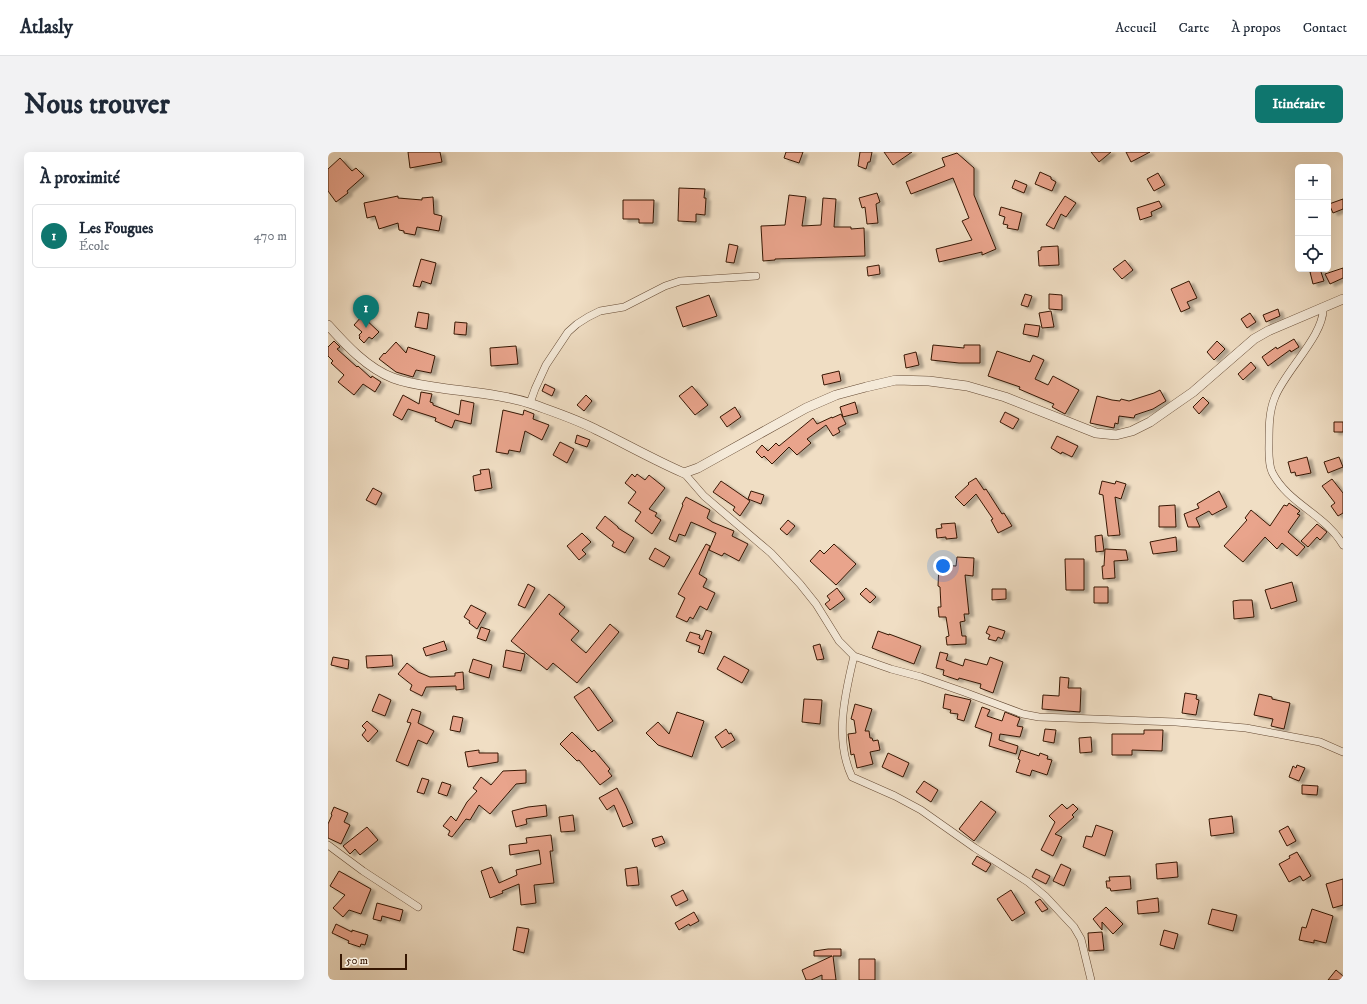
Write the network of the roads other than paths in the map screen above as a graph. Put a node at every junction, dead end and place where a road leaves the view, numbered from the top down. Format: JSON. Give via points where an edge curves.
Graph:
{"nodes":[{"id":1,"x":756,"y":276,"type":"dead end"},
{"id":2,"x":1341,"y":297,"type":"edge"},
{"id":3,"x":1323,"y":308,"type":"junction"},
{"id":4,"x":328,"y":325,"type":"edge"},
{"id":5,"x":530,"y":403,"type":"junction"},
{"id":6,"x":684,"y":473,"type":"junction"},
{"id":7,"x":1343,"y":545,"type":"edge"},
{"id":8,"x":854,"y":656,"type":"junction"},
{"id":9,"x":1343,"y":752,"type":"edge"},
{"id":10,"x":328,"y":845,"type":"edge"},
{"id":11,"x":418,"y":907,"type":"dead end"},
{"id":12,"x":1091,"y":980,"type":"edge"}],
"edges":[{"from":1,"to":5,"type":"street","via":[[680,282],[665,286],[624,307],[600,311],[588,317],[568,332],[546,365]]},
{"from":2,"to":3,"type":"street"},
{"from":3,"to":6,"type":"street","via":[[1268,330],[1254,339],[1193,392],[1150,422],[1132,431],[1116,435],[1096,433],[1005,397],[967,386],[896,380],[836,395],[806,408],[698,468]]},
{"from":3,"to":7,"type":"street","via":[[1324,314],[1313,338],[1274,398],[1269,422],[1269,455],[1271,470],[1279,484],[1322,520]]},
{"from":4,"to":5,"type":"street","via":[[372,367],[392,378]]},
{"from":5,"to":6,"type":"street","via":[[596,429]]},
{"from":6,"to":8,"type":"street","via":[[704,496],[771,552],[816,604],[839,641]]},
{"from":8,"to":9,"type":"street","via":[[1023,714],[1246,728],[1320,742]]},
{"from":8,"to":12,"type":"street","via":[[842,730],[852,777],[921,810],[1045,896],[1074,927],[1081,939]]},
{"from":10,"to":11,"type":"street"}]}
